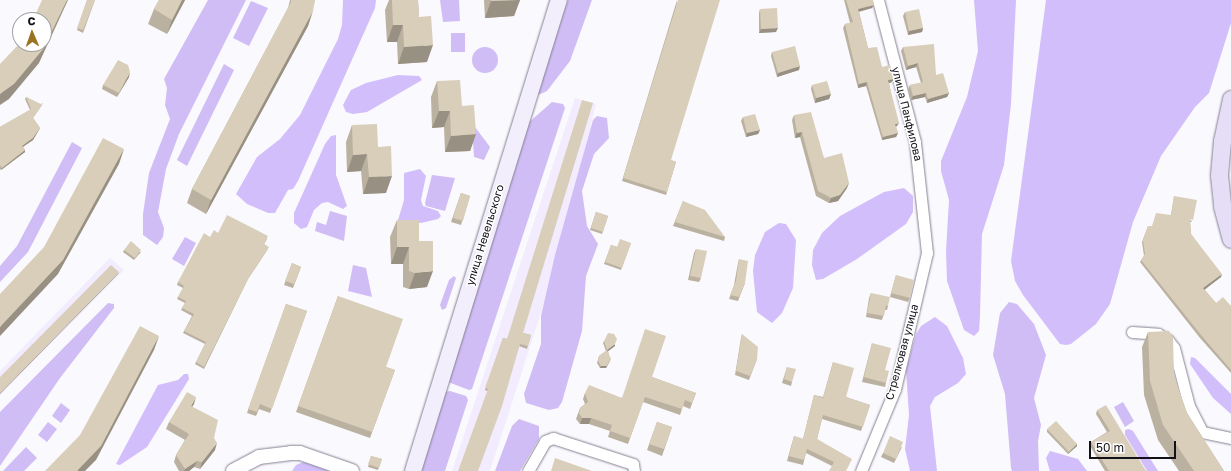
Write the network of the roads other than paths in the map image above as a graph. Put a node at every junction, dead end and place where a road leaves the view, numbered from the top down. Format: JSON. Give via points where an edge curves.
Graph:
{"nodes":[{"id":1,"x":560,"y":0,"type":"edge"},
{"id":2,"x":878,"y":0,"type":"edge"},
{"id":3,"x":1231,"y":99,"type":"edge"},
{"id":4,"x":1231,"y":239,"type":"edge"},
{"id":5,"x":928,"y":253,"type":"joint"},
{"id":6,"x":1132,"y":332,"type":"dead end"},
{"id":7,"x":1231,"y":438,"type":"edge"},
{"id":8,"x":233,"y":471,"type":"edge"},
{"id":9,"x":352,"y":471,"type":"edge"},
{"id":10,"x":413,"y":471,"type":"edge"},
{"id":11,"x":528,"y":471,"type":"edge"},
{"id":12,"x":634,"y":471,"type":"edge"},
{"id":13,"x":860,"y":471,"type":"edge"}],
"edges":[{"from":1,"to":10,"type":"main road","name":"улица Невельского"},
{"from":2,"to":5,"type":"street","name":"улица Панфилова","via":[[915,142]]},
{"from":3,"to":4,"type":"main road","via":[[1222,141],[1219,175],[1222,206]]},
{"from":5,"to":13,"type":"street","name":"Стрелковая улица","via":[[895,389]]},
{"from":6,"to":7,"type":"street","via":[[1158,334],[1168,340],[1174,348],[1194,419],[1202,432]]},
{"from":8,"to":9,"type":"street","via":[[259,457],[284,453],[300,453]]},
{"from":11,"to":12,"type":"street","via":[[545,441],[553,438],[633,464]]}]}
